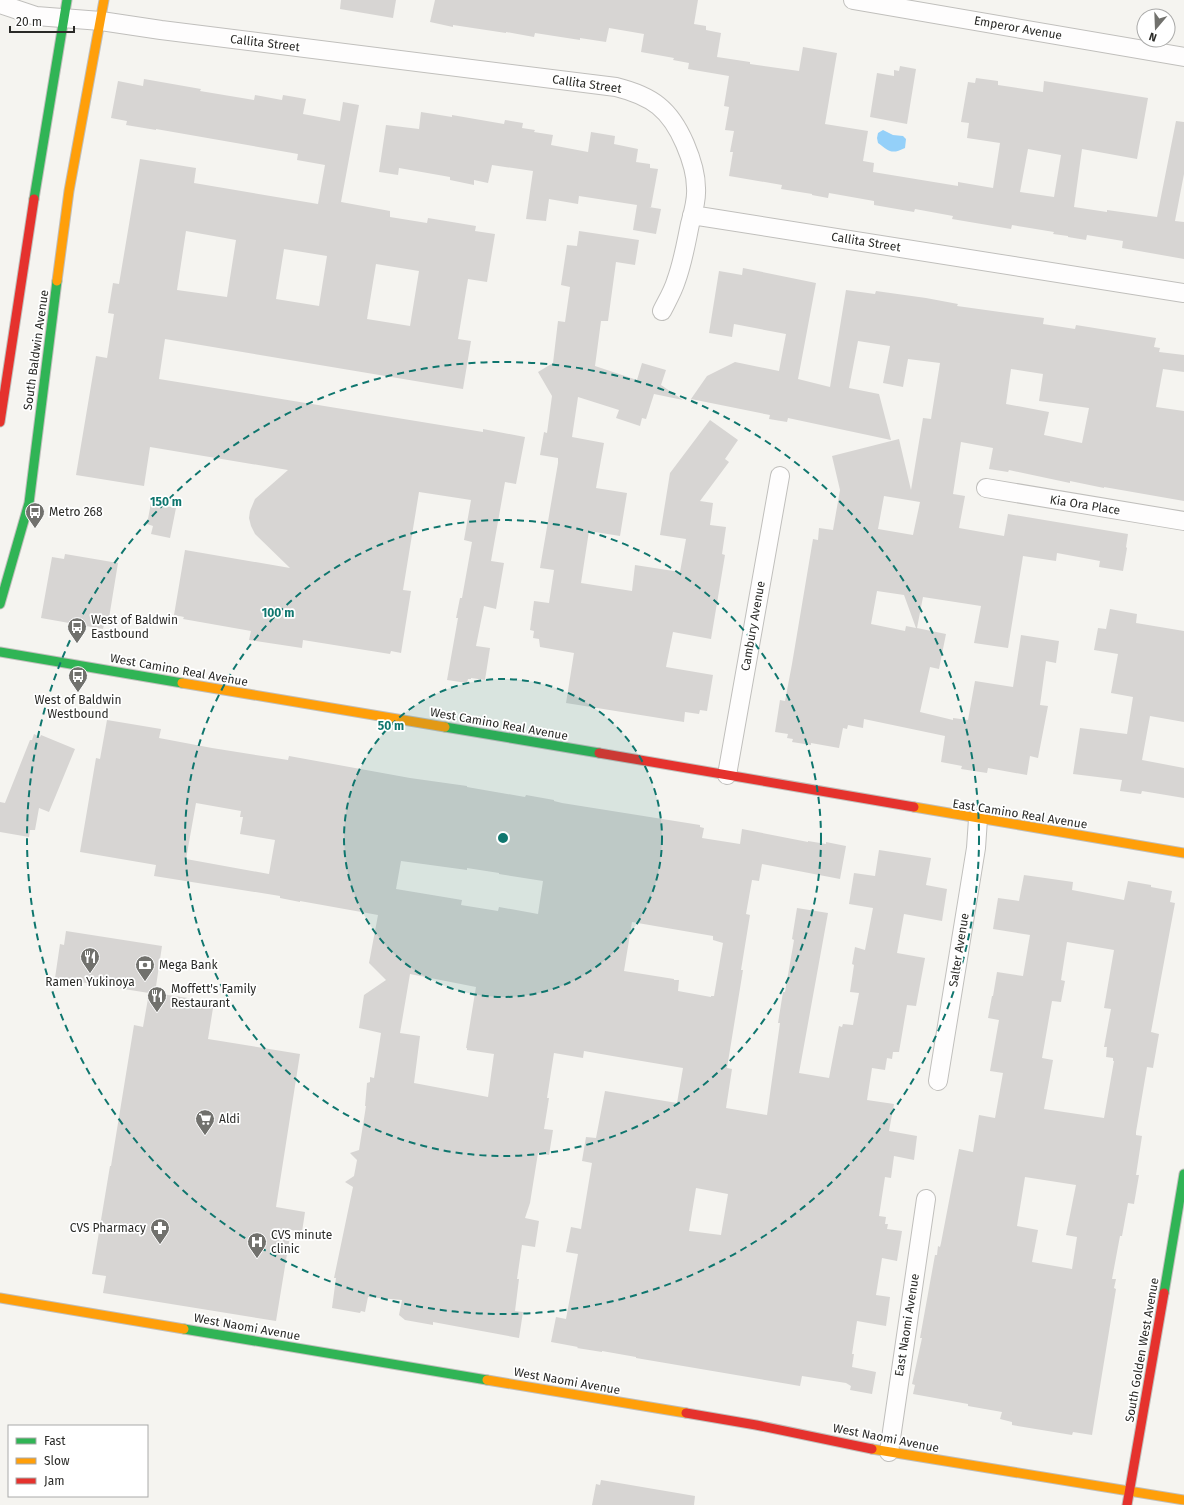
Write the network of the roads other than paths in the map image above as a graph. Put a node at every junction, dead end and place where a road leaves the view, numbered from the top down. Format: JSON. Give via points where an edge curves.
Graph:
{"nodes":[{"id":1,"x":67,"y":0,"type":"edge"},
{"id":2,"x":104,"y":0,"type":"edge"},
{"id":3,"x":853,"y":0,"type":"edge"},
{"id":4,"x":0,"y":4,"type":"edge"},
{"id":5,"x":64,"y":18,"type":"junction"},
{"id":6,"x":100,"y":22,"type":"junction"},
{"id":7,"x":1184,"y":57,"type":"edge"},
{"id":8,"x":692,"y":215,"type":"junction"},
{"id":9,"x":1184,"y":293,"type":"edge"},
{"id":10,"x":662,"y":311,"type":"dead end"},
{"id":11,"x":0,"y":422,"type":"edge"},
{"id":12,"x":780,"y":476,"type":"dead end"},
{"id":13,"x":986,"y":488,"type":"dead end"},
{"id":14,"x":1184,"y":521,"type":"edge"},
{"id":15,"x":0,"y":604,"type":"edge"},
{"id":16,"x":0,"y":652,"type":"edge"},
{"id":17,"x":727,"y":775,"type":"junction"},
{"id":18,"x":852,"y":796,"type":"joint"},
{"id":19,"x":978,"y":819,"type":"junction"},
{"id":20,"x":1184,"y":853,"type":"edge"},
{"id":21,"x":938,"y":1082,"type":"dead end"},
{"id":22,"x":1184,"y":1174,"type":"edge"},
{"id":23,"x":926,"y":1198,"type":"dead end"},
{"id":24,"x":1182,"y":1200,"type":"edge"},
{"id":25,"x":0,"y":1298,"type":"edge"},
{"id":26,"x":889,"y":1452,"type":"junction"},
{"id":27,"x":1129,"y":1491,"type":"junction"},
{"id":28,"x":1184,"y":1500,"type":"edge"},
{"id":29,"x":1127,"y":1505,"type":"edge"}],
"edges":[{"from":1,"to":5,"type":"street","name":"South Baldwin Avenue"},
{"from":2,"to":6,"type":"street"},
{"from":3,"to":7,"type":"street","name":"Emperor Avenue"},
{"from":4,"to":5,"type":"street","name":"Callita Street","via":[[33,15]]},
{"from":5,"to":6,"type":"street","name":"Callita Street"},
{"from":5,"to":11,"type":"street","name":"South Baldwin Avenue"},
{"from":6,"to":8,"type":"street","name":"Callita Street","via":[[630,90],[649,99],[666,112],[678,128],[695,174],[696,190]]},
{"from":6,"to":15,"type":"street","name":"South Baldwin Avenue","via":[[68,199],[29,502]]},
{"from":8,"to":9,"type":"street","name":"Callita Street"},
{"from":8,"to":10,"type":"street","via":[[676,282]]},
{"from":12,"to":17,"type":"street","name":"Cambury Avenue"},
{"from":13,"to":14,"type":"street","name":"Kia Ora Place"},
{"from":16,"to":17,"type":"street","name":"West Camino Real Avenue"},
{"from":17,"to":18,"type":"street","name":"West Camino Real Avenue"},
{"from":18,"to":19,"type":"street","name":"East Camino Real Avenue"},
{"from":19,"to":20,"type":"street","name":"East Camino Real Avenue"},
{"from":19,"to":21,"type":"street","name":"Salter Avenue","via":[[976,848]]},
{"from":22,"to":24,"type":"street","name":"South Golden West Avenue"},
{"from":23,"to":26,"type":"street","name":"East Naomi Avenue"},
{"from":24,"to":27,"type":"street","name":"South Golden West Avenue"},
{"from":25,"to":26,"type":"street","name":"West Naomi Avenue","via":[[756,1425]]},
{"from":26,"to":27,"type":"street","name":"West Naomi Avenue"},
{"from":27,"to":28,"type":"street"},
{"from":27,"to":29,"type":"street","name":"South Golden West Avenue"}]}
